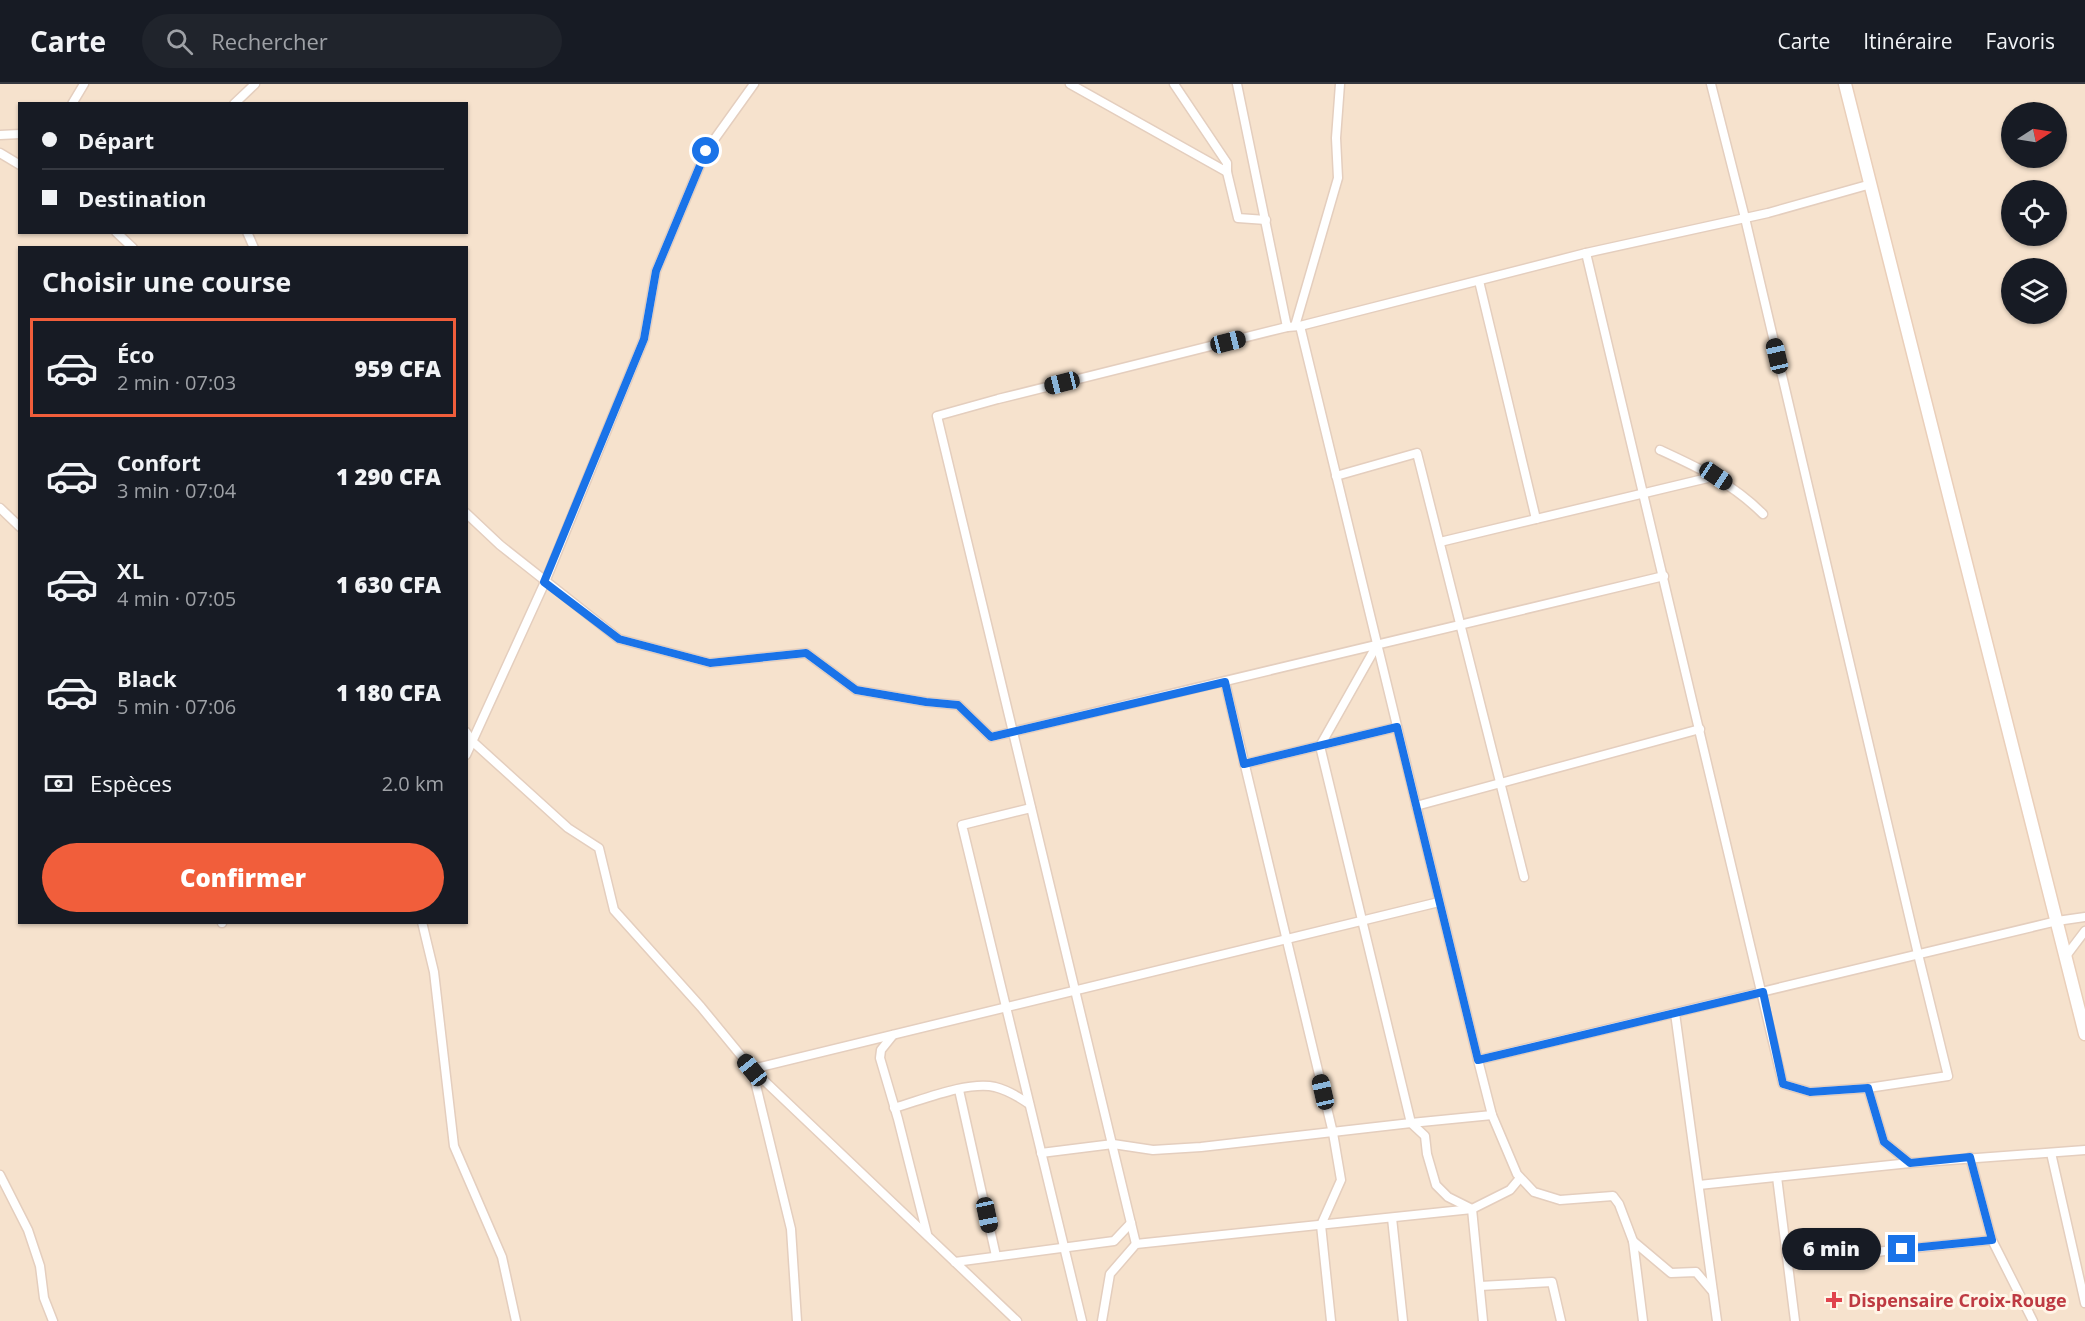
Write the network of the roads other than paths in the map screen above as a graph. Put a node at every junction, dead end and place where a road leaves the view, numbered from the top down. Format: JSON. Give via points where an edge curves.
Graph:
{"nodes":[{"id":1,"x":84,"y":84,"type":"edge"},
{"id":2,"x":255,"y":84,"type":"edge"},
{"id":3,"x":754,"y":84,"type":"edge"},
{"id":4,"x":1070,"y":84,"type":"edge"},
{"id":5,"x":1174,"y":84,"type":"edge"},
{"id":6,"x":1237,"y":84,"type":"edge"},
{"id":7,"x":1340,"y":84,"type":"edge"},
{"id":8,"x":1711,"y":84,"type":"edge"},
{"id":9,"x":1845,"y":84,"type":"edge"},
{"id":10,"x":73,"y":102,"type":"edge"},
{"id":11,"x":236,"y":102,"type":"edge"},
{"id":12,"x":18,"y":134,"type":"edge"},
{"id":13,"x":0,"y":135,"type":"edge"},
{"id":14,"x":0,"y":153,"type":"edge"},
{"id":15,"x":18,"y":164,"type":"edge"},
{"id":16,"x":1227,"y":172,"type":"junction"},
{"id":17,"x":1871,"y":184,"type":"junction"},
{"id":18,"x":1745,"y":218,"type":"junction"},
{"id":19,"x":1266,"y":220,"type":"junction"},
{"id":20,"x":118,"y":234,"type":"edge"},
{"id":21,"x":131,"y":246,"type":"edge"},
{"id":22,"x":1586,"y":253,"type":"junction"},
{"id":23,"x":1479,"y":281,"type":"junction"},
{"id":24,"x":1294,"y":327,"type":"junction"},
{"id":25,"x":1660,"y":450,"type":"dead end"},
{"id":26,"x":1336,"y":476,"type":"junction"},
{"id":27,"x":1716,"y":476,"type":"junction"},
{"id":28,"x":1644,"y":494,"type":"junction"},
{"id":29,"x":0,"y":508,"type":"edge"},
{"id":30,"x":1763,"y":514,"type":"dead end"},
{"id":31,"x":468,"y":515,"type":"edge"},
{"id":32,"x":1536,"y":519,"type":"junction"},
{"id":33,"x":18,"y":525,"type":"edge"},
{"id":34,"x":1440,"y":542,"type":"junction"},
{"id":35,"x":1664,"y":576,"type":"junction"},
{"id":36,"x":544,"y":582,"type":"junction"},
{"id":37,"x":1460,"y":626,"type":"junction"},
{"id":38,"x":1377,"y":645,"type":"junction"},
{"id":39,"x":1225,"y":682,"type":"junction"},
{"id":40,"x":1397,"y":727,"type":"junction"},
{"id":41,"x":1700,"y":729,"type":"junction"},
{"id":42,"x":1013,"y":733,"type":"junction"},
{"id":43,"x":468,"y":735,"type":"edge"},
{"id":44,"x":472,"y":741,"type":"junction"},
{"id":45,"x":1320,"y":746,"type":"junction"},
{"id":46,"x":468,"y":750,"type":"edge"},
{"id":47,"x":1244,"y":764,"type":"junction"},
{"id":48,"x":1500,"y":783,"type":"junction"},
{"id":49,"x":1416,"y":807,"type":"junction"},
{"id":50,"x":1031,"y":808,"type":"junction"},
{"id":51,"x":1524,"y":877,"type":"dead end"},
{"id":52,"x":1439,"y":902,"type":"junction"},
{"id":53,"x":2085,"y":917,"type":"edge"},
{"id":54,"x":1363,"y":921,"type":"junction"},
{"id":55,"x":2057,"y":921,"type":"junction"},
{"id":56,"x":422,"y":924,"type":"edge"},
{"id":57,"x":2085,"y":931,"type":"edge"},
{"id":58,"x":1287,"y":939,"type":"junction"},
{"id":59,"x":1918,"y":954,"type":"junction"},
{"id":60,"x":2066,"y":956,"type":"junction"},
{"id":61,"x":1075,"y":990,"type":"junction"},
{"id":62,"x":1763,"y":992,"type":"junction"},
{"id":63,"x":1006,"y":1007,"type":"junction"},
{"id":64,"x":1675,"y":1012,"type":"junction"},
{"id":65,"x":2085,"y":1034,"type":"edge"},
{"id":66,"x":893,"y":1035,"type":"junction"},
{"id":67,"x":1478,"y":1060,"type":"junction"},
{"id":68,"x":752,"y":1070,"type":"junction"},
{"id":69,"x":1868,"y":1088,"type":"junction"},
{"id":70,"x":959,"y":1090,"type":"junction"},
{"id":71,"x":1029,"y":1104,"type":"junction"},
{"id":72,"x":894,"y":1108,"type":"junction"},
{"id":73,"x":1492,"y":1116,"type":"junction"},
{"id":74,"x":1411,"y":1123,"type":"junction"},
{"id":75,"x":1333,"y":1133,"type":"junction"},
{"id":76,"x":1113,"y":1144,"type":"junction"},
{"id":77,"x":2085,"y":1150,"type":"edge"},
{"id":78,"x":2051,"y":1152,"type":"junction"},
{"id":79,"x":1041,"y":1153,"type":"junction"},
{"id":80,"x":1970,"y":1157,"type":"junction"},
{"id":81,"x":1910,"y":1163,"type":"junction"},
{"id":82,"x":0,"y":1175,"type":"edge"},
{"id":83,"x":1777,"y":1177,"type":"junction"},
{"id":84,"x":1520,"y":1178,"type":"junction"},
{"id":85,"x":1698,"y":1185,"type":"junction"},
{"id":86,"x":1472,"y":1209,"type":"junction"},
{"id":87,"x":1392,"y":1218,"type":"junction"},
{"id":88,"x":1131,"y":1223,"type":"junction"},
{"id":89,"x":1321,"y":1225,"type":"junction"},
{"id":90,"x":927,"y":1235,"type":"junction"},
{"id":91,"x":1992,"y":1240,"type":"junction"},
{"id":92,"x":1633,"y":1241,"type":"junction"},
{"id":93,"x":1136,"y":1244,"type":"junction"},
{"id":94,"x":1064,"y":1248,"type":"junction"},
{"id":95,"x":996,"y":1256,"type":"junction"},
{"id":96,"x":1788,"y":1261,"type":"junction"},
{"id":97,"x":955,"y":1262,"type":"junction"},
{"id":98,"x":1479,"y":1286,"type":"junction"},
{"id":99,"x":1713,"y":1292,"type":"junction"},
{"id":100,"x":2085,"y":1302,"type":"edge"},
{"id":101,"x":513,"y":1308,"type":"junction"},
{"id":102,"x":53,"y":1321,"type":"edge"},
{"id":103,"x":516,"y":1321,"type":"edge"},
{"id":104,"x":523,"y":1321,"type":"edge"},
{"id":105,"x":797,"y":1321,"type":"edge"},
{"id":106,"x":1017,"y":1321,"type":"edge"},
{"id":107,"x":1082,"y":1321,"type":"edge"},
{"id":108,"x":1102,"y":1321,"type":"edge"},
{"id":109,"x":1331,"y":1321,"type":"edge"},
{"id":110,"x":1403,"y":1321,"type":"edge"},
{"id":111,"x":1483,"y":1321,"type":"edge"},
{"id":112,"x":1561,"y":1321,"type":"edge"},
{"id":113,"x":1644,"y":1321,"type":"edge"},
{"id":114,"x":1717,"y":1321,"type":"edge"},
{"id":115,"x":1796,"y":1321,"type":"edge"},
{"id":116,"x":2033,"y":1321,"type":"edge"}],
"edges":[{"from":1,"to":10,"type":"street"},
{"from":2,"to":11,"type":"street"},
{"from":3,"to":36,"type":"street","via":[[706,151],[656,271],[644,339]]},
{"from":4,"to":16,"type":"street"},
{"from":5,"to":16,"type":"street","via":[[1227,163]]},
{"from":6,"to":19,"type":"street"},
{"from":7,"to":24,"type":"street","via":[[1338,178]]},
{"from":8,"to":18,"type":"street"},
{"from":9,"to":17,"type":"main road"},
{"from":12,"to":13,"type":"street"},
{"from":14,"to":15,"type":"street"},
{"from":16,"to":19,"type":"street","via":[[1238,218]]},
{"from":17,"to":18,"type":"street"},
{"from":17,"to":55,"type":"main road"},
{"from":18,"to":22,"type":"street"},
{"from":18,"to":59,"type":"street"},
{"from":19,"to":24,"type":"street"},
{"from":20,"to":21,"type":"street"},
{"from":22,"to":23,"type":"street"},
{"from":22,"to":28,"type":"street"},
{"from":23,"to":24,"type":"street"},
{"from":23,"to":32,"type":"street"},
{"from":24,"to":26,"type":"street"},
{"from":24,"to":42,"type":"street","via":[[937,416]]},
{"from":25,"to":27,"type":"street"},
{"from":26,"to":34,"type":"street","via":[[1417,453]]},
{"from":26,"to":38,"type":"street"},
{"from":27,"to":28,"type":"street"},
{"from":27,"to":30,"type":"street","via":[[1745,495]]},
{"from":28,"to":32,"type":"street"},
{"from":28,"to":35,"type":"street"},
{"from":29,"to":33,"type":"street"},
{"from":31,"to":36,"type":"street"},
{"from":32,"to":34,"type":"street"},
{"from":34,"to":37,"type":"street"},
{"from":35,"to":37,"type":"street"},
{"from":35,"to":41,"type":"street"},
{"from":36,"to":42,"type":"street","via":[[619,639],[710,663],[806,653],[856,690],[958,705],[991,737]]},
{"from":36,"to":44,"type":"street"},
{"from":37,"to":38,"type":"street"},
{"from":37,"to":48,"type":"street"},
{"from":38,"to":39,"type":"street"},
{"from":38,"to":40,"type":"street"},
{"from":38,"to":45,"type":"street"},
{"from":39,"to":42,"type":"street"},
{"from":39,"to":47,"type":"street"},
{"from":40,"to":45,"type":"street"},
{"from":40,"to":49,"type":"street"},
{"from":41,"to":48,"type":"street"},
{"from":41,"to":62,"type":"street"},
{"from":42,"to":50,"type":"street"},
{"from":43,"to":44,"type":"street"},
{"from":44,"to":46,"type":"street"},
{"from":44,"to":68,"type":"street","via":[[568,828],[599,848],[614,910]]},
{"from":45,"to":47,"type":"street"},
{"from":45,"to":54,"type":"street"},
{"from":47,"to":58,"type":"street"},
{"from":48,"to":49,"type":"street"},
{"from":48,"to":51,"type":"street"},
{"from":49,"to":52,"type":"street"},
{"from":50,"to":61,"type":"street"},
{"from":50,"to":63,"type":"street","via":[[962,825]]},
{"from":52,"to":54,"type":"street"},
{"from":52,"to":67,"type":"street"},
{"from":53,"to":55,"type":"street"},
{"from":54,"to":58,"type":"street"},
{"from":54,"to":74,"type":"street"},
{"from":55,"to":59,"type":"street"},
{"from":55,"to":60,"type":"main road"},
{"from":56,"to":101,"type":"street","via":[[434,972],[454,1146],[502,1257]]},
{"from":57,"to":60,"type":"street"},
{"from":58,"to":61,"type":"street"},
{"from":58,"to":75,"type":"street"},
{"from":59,"to":62,"type":"street"},
{"from":59,"to":69,"type":"street","via":[[1948,1076]]},
{"from":60,"to":65,"type":"main road"},
{"from":61,"to":63,"type":"street"},
{"from":61,"to":76,"type":"street"},
{"from":62,"to":64,"type":"street"},
{"from":62,"to":69,"type":"street","via":[[1783,1084],[1810,1092]]},
{"from":63,"to":66,"type":"street"},
{"from":63,"to":71,"type":"street"},
{"from":64,"to":67,"type":"street"},
{"from":64,"to":85,"type":"street"},
{"from":66,"to":68,"type":"street"},
{"from":66,"to":72,"type":"street","via":[[881,1050],[880,1058]]},
{"from":67,"to":73,"type":"street"},
{"from":68,"to":90,"type":"street"},
{"from":68,"to":105,"type":"street","via":[[791,1229]]},
{"from":69,"to":81,"type":"street","via":[[1884,1142]]},
{"from":70,"to":71,"type":"street","via":[[994,1087]]},
{"from":70,"to":72,"type":"street"},
{"from":70,"to":95,"type":"street"},
{"from":71,"to":79,"type":"street"},
{"from":72,"to":90,"type":"street"},
{"from":73,"to":74,"type":"street"},
{"from":73,"to":84,"type":"street"},
{"from":74,"to":75,"type":"street"},
{"from":74,"to":86,"type":"street","via":[[1425,1136],[1436,1185],[1448,1197]]},
{"from":75,"to":76,"type":"street","via":[[1177,1149]]},
{"from":75,"to":89,"type":"street","via":[[1341,1180]]},
{"from":76,"to":79,"type":"street"},
{"from":76,"to":88,"type":"street"},
{"from":77,"to":78,"type":"street"},
{"from":78,"to":80,"type":"street"},
{"from":78,"to":100,"type":"street"},
{"from":79,"to":94,"type":"street"},
{"from":80,"to":81,"type":"street"},
{"from":80,"to":91,"type":"street"},
{"from":81,"to":83,"type":"street"},
{"from":82,"to":102,"type":"street","via":[[28,1230]]},
{"from":83,"to":85,"type":"street"},
{"from":83,"to":96,"type":"street"},
{"from":84,"to":86,"type":"street","via":[[1510,1190]]},
{"from":84,"to":92,"type":"street","via":[[1533,1192],[1560,1200],[1613,1196]]},
{"from":85,"to":99,"type":"street"},
{"from":86,"to":87,"type":"street"},
{"from":86,"to":98,"type":"street"},
{"from":87,"to":89,"type":"street"},
{"from":87,"to":110,"type":"street"},
{"from":88,"to":93,"type":"street"},
{"from":88,"to":94,"type":"street","via":[[1114,1241]]},
{"from":89,"to":93,"type":"street"},
{"from":89,"to":109,"type":"street"},
{"from":90,"to":97,"type":"street"},
{"from":91,"to":96,"type":"street"},
{"from":91,"to":116,"type":"street"},
{"from":92,"to":99,"type":"street","via":[[1671,1273],[1695,1272]]},
{"from":92,"to":113,"type":"street"},
{"from":93,"to":108,"type":"street","via":[[1110,1274]]},
{"from":94,"to":95,"type":"street"},
{"from":94,"to":107,"type":"street"},
{"from":95,"to":97,"type":"street"},
{"from":96,"to":115,"type":"street"},
{"from":97,"to":106,"type":"street"},
{"from":98,"to":111,"type":"street"},
{"from":98,"to":112,"type":"street","via":[[1552,1282]]},
{"from":99,"to":114,"type":"street"},
{"from":101,"to":103,"type":"street"},
{"from":101,"to":104,"type":"street"}]}
